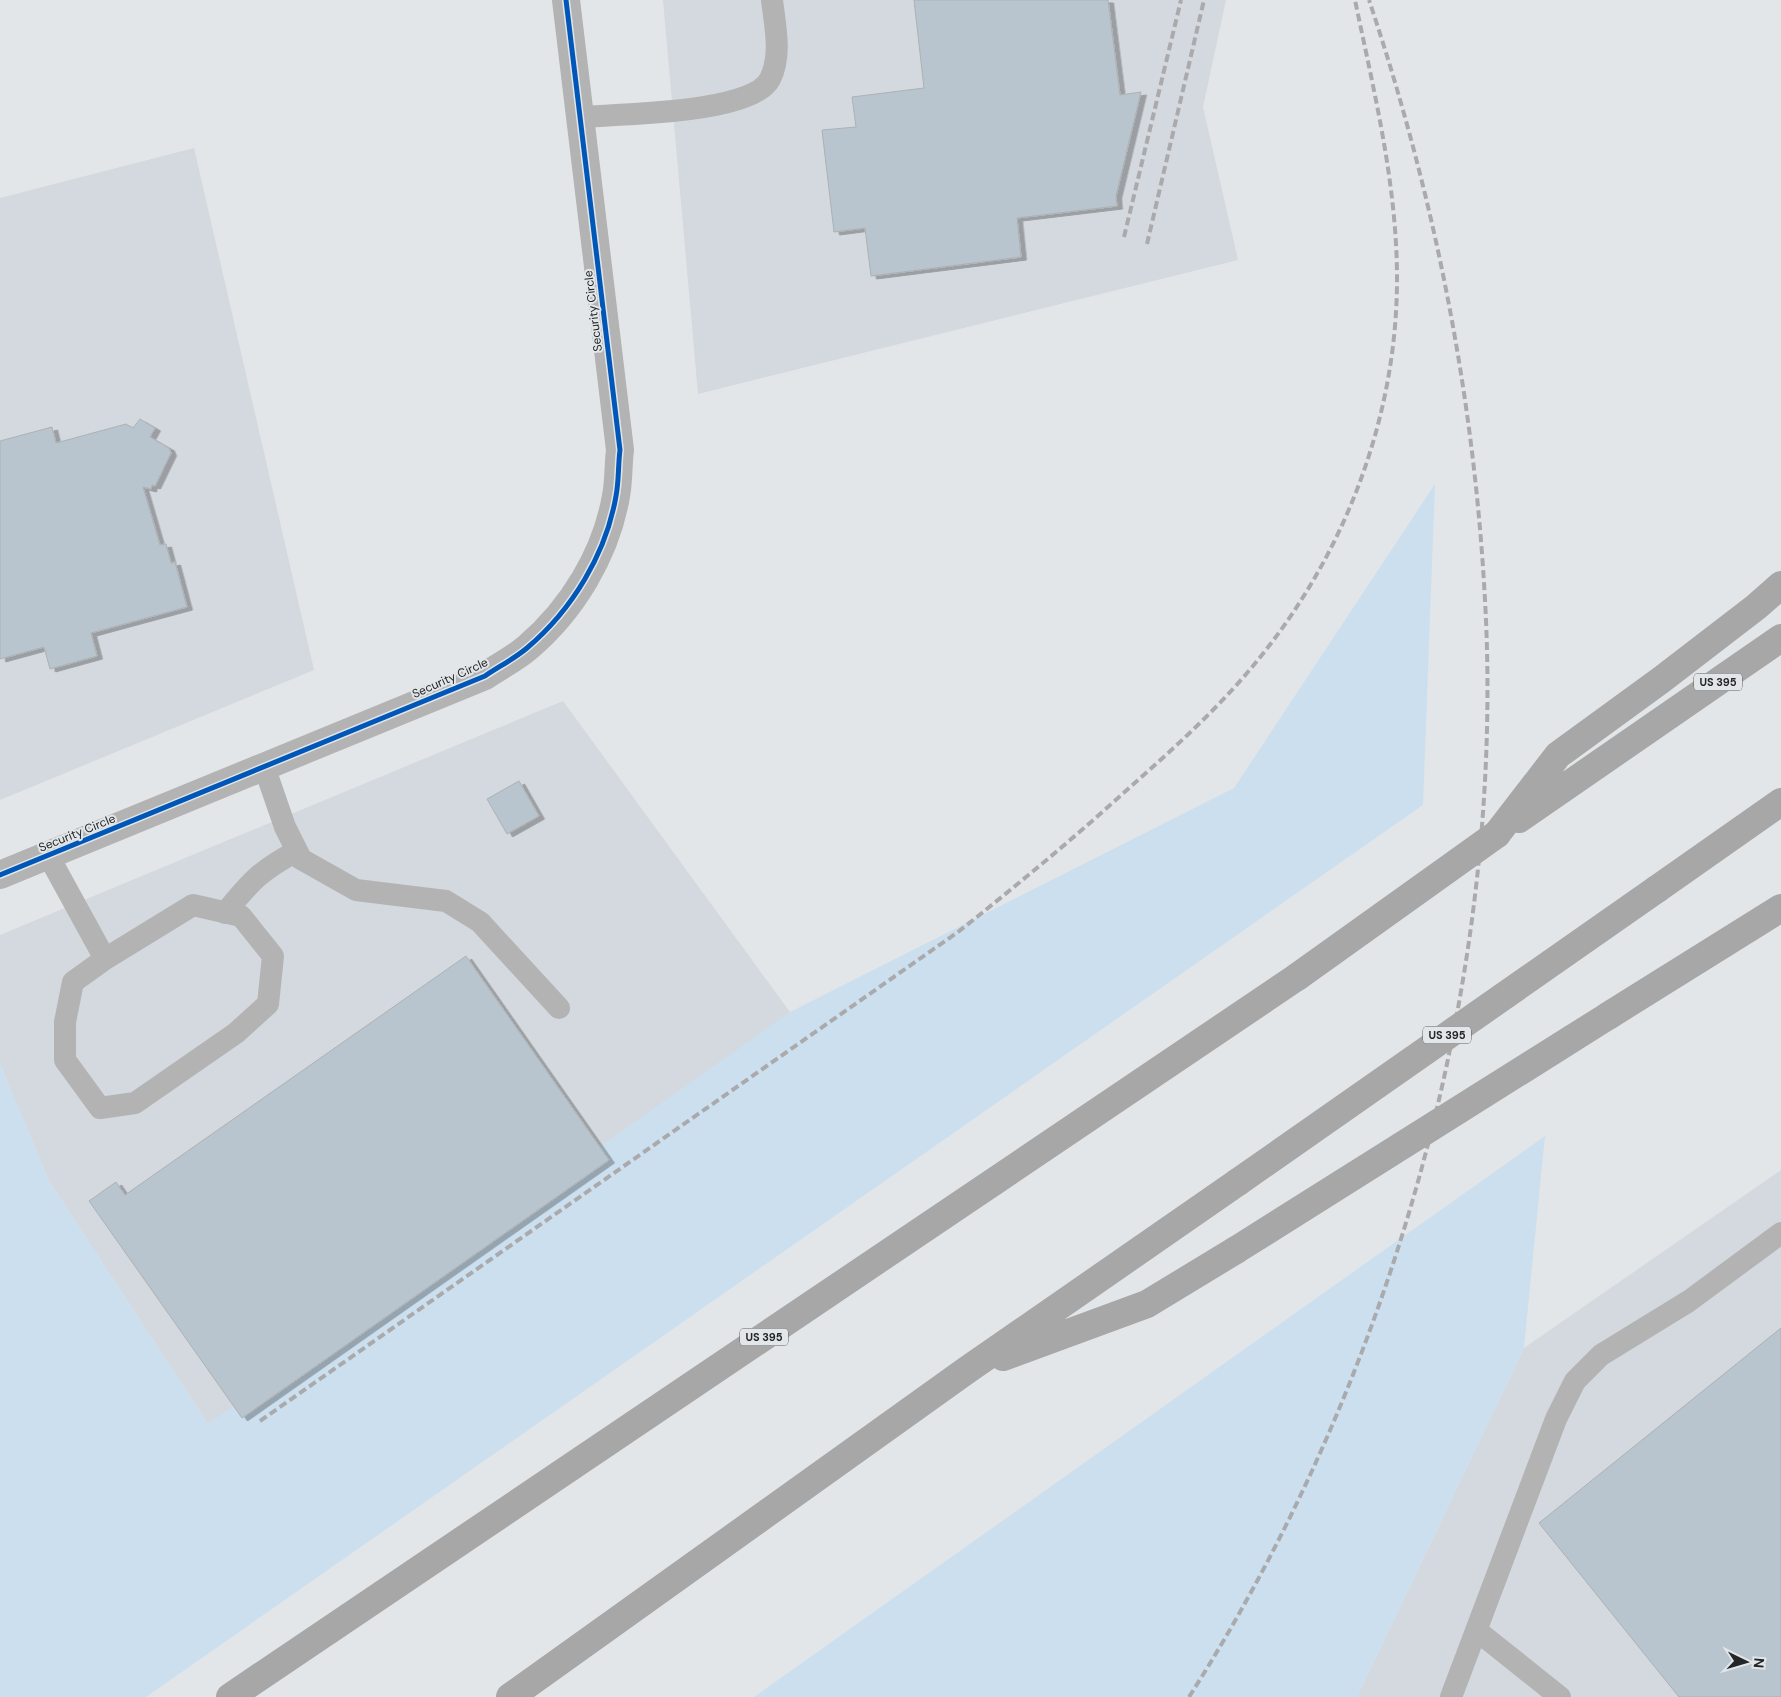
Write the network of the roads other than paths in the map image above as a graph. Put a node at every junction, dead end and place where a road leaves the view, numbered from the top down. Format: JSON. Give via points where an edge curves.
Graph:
{"nodes":[{"id":1,"x":566,"y":0,"type":"edge"},
{"id":2,"x":772,"y":0,"type":"edge"},
{"id":3,"x":580,"y":117,"type":"junction"},
{"id":4,"x":1781,"y":585,"type":"edge"},
{"id":5,"x":1781,"y":638,"type":"edge"},
{"id":6,"x":264,"y":766,"type":"junction"},
{"id":7,"x":1781,"y":802,"type":"edge"},
{"id":8,"x":1497,"y":834,"type":"junction"},
{"id":9,"x":297,"y":851,"type":"junction"},
{"id":10,"x":48,"y":855,"type":"junction"},
{"id":11,"x":0,"y":875,"type":"edge"},
{"id":12,"x":1781,"y":908,"type":"edge"},
{"id":13,"x":226,"y":913,"type":"junction"},
{"id":14,"x":105,"y":959,"type":"junction"},
{"id":15,"x":559,"y":1008,"type":"dead end"},
{"id":16,"x":1781,"y":1233,"type":"edge"},
{"id":17,"x":967,"y":1370,"type":"junction"},
{"id":18,"x":1476,"y":1630,"type":"junction"},
{"id":19,"x":230,"y":1697,"type":"edge"},
{"id":20,"x":510,"y":1697,"type":"edge"},
{"id":21,"x":1451,"y":1697,"type":"edge"},
{"id":22,"x":1560,"y":1697,"type":"edge"}],
"edges":[{"from":1,"to":3,"type":"street","name":"Security Circle"},
{"from":2,"to":3,"type":"lane","via":[[778,48],[770,80],[753,96],[703,108]]},
{"from":3,"to":6,"type":"street","name":"Security Circle","via":[[620,450],[616,496],[606,535],[588,576],[559,617],[526,649],[485,676]]},
{"from":4,"to":8,"type":"highway","via":[[1661,680],[1558,755]]},
{"from":5,"to":8,"type":"highway","number":"US 395"},
{"from":6,"to":9,"type":"lane","via":[[285,827]]},
{"from":6,"to":10,"type":"street","name":"Security Circle"},
{"from":7,"to":17,"type":"highway","number":"US 395","bridge":true},
{"from":8,"to":19,"type":"highway","number":"US 395","bridge":true,"via":[[1297,977]]},
{"from":9,"to":13,"type":"lane","via":[[269,866],[250,882]]},
{"from":9,"to":15,"type":"lane","via":[[301,859],[356,890],[446,902],[480,922]]},
{"from":10,"to":11,"type":"street","name":"Security Circle"},
{"from":10,"to":14,"type":"lane"},
{"from":12,"to":17,"type":"highway","bridge":true,"via":[[1147,1304]]},
{"from":13,"to":14,"type":"lane","via":[[193,905]]},
{"from":13,"to":14,"type":"lane","via":[[241,916],[273,956],[268,1004],[236,1033],[135,1103],[100,1108],[65,1060],[65,1022],[73,982]]},
{"from":16,"to":18,"type":"lane","via":[[1689,1301],[1601,1355],[1575,1382],[1556,1419]]},
{"from":17,"to":20,"type":"highway","number":"US 395"},
{"from":18,"to":21,"type":"lane"},
{"from":18,"to":22,"type":"lane"}]}
